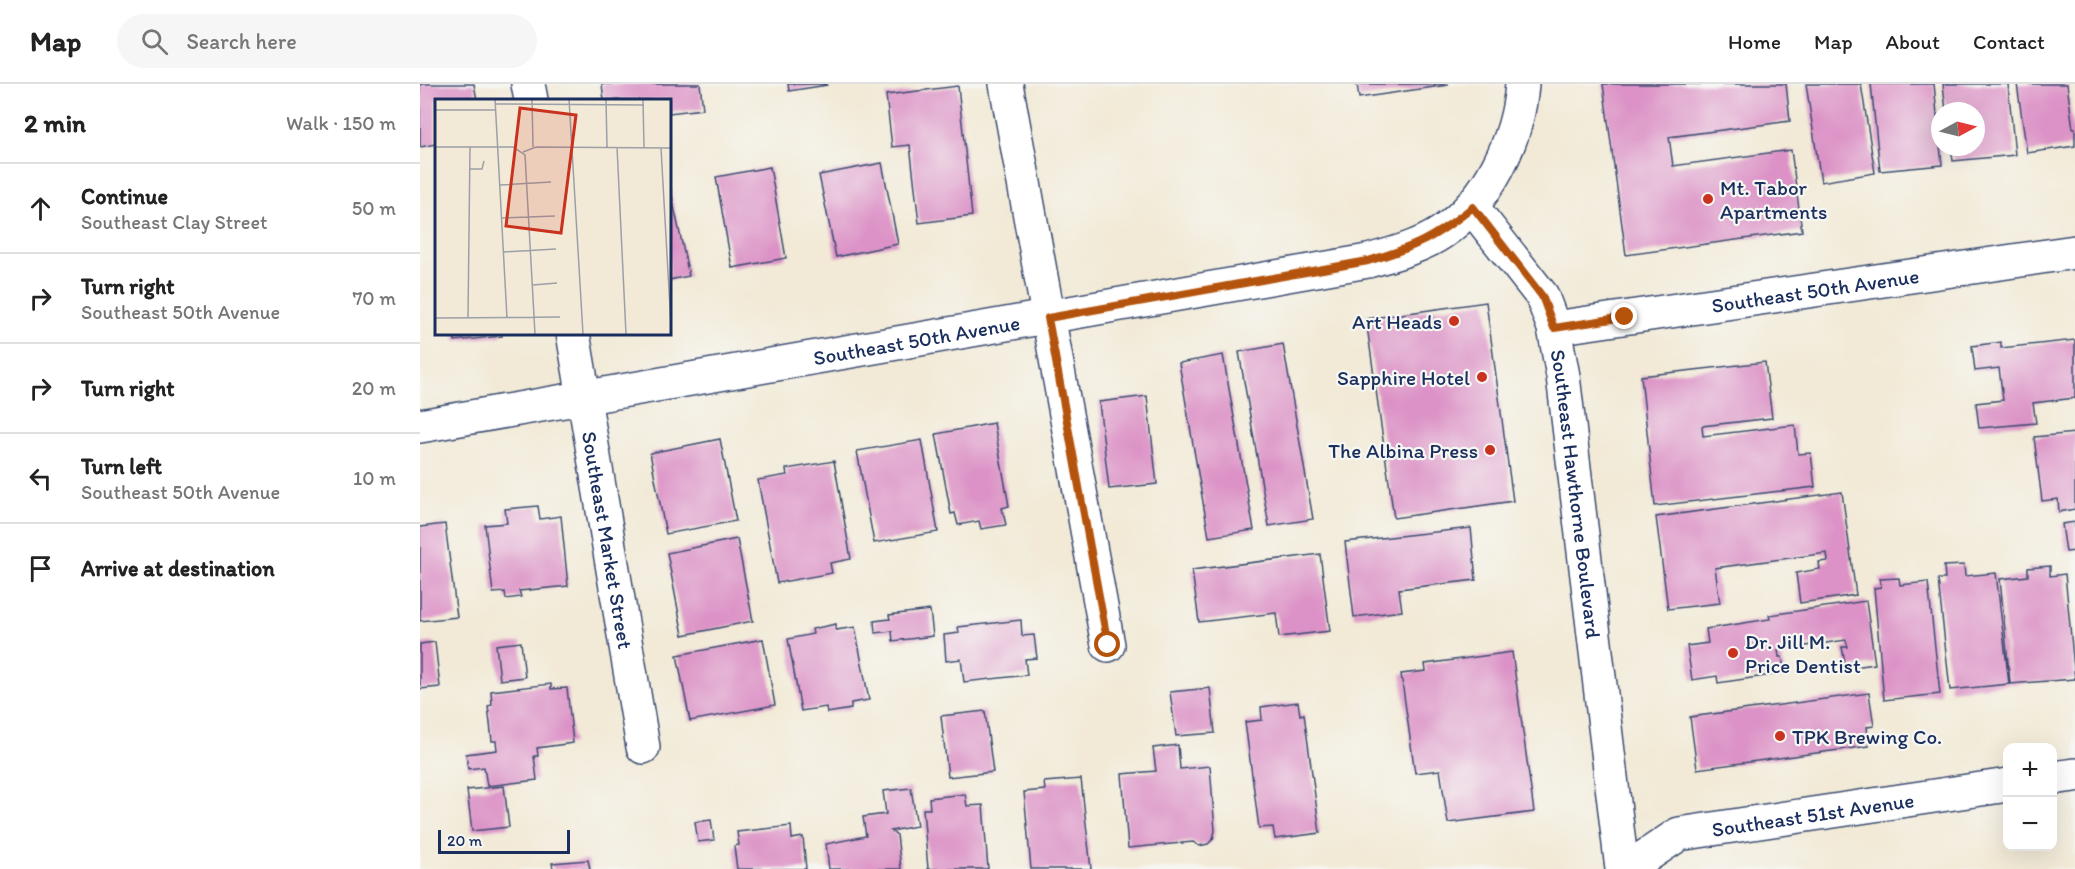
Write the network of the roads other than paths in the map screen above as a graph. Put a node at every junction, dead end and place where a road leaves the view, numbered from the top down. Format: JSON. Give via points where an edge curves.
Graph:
{"nodes":[{"id":1,"x":528,"y":84,"type":"edge"},
{"id":2,"x":1006,"y":84,"type":"edge"},
{"id":3,"x":1522,"y":84,"type":"edge"},
{"id":4,"x":531,"y":99,"type":"edge"},
{"id":5,"x":1473,"y":207,"type":"junction"},
{"id":6,"x":2075,"y":252,"type":"edge"},
{"id":7,"x":1048,"y":318,"type":"junction"},
{"id":8,"x":1554,"y":328,"type":"junction"},
{"id":9,"x":573,"y":334,"type":"edge"},
{"id":10,"x":585,"y":397,"type":"junction"},
{"id":11,"x":420,"y":426,"type":"edge"},
{"id":12,"x":1108,"y":645,"type":"dead end"},
{"id":13,"x":643,"y":747,"type":"dead end"},
{"id":14,"x":2075,"y":775,"type":"edge"},
{"id":15,"x":2057,"y":777,"type":"edge"},
{"id":16,"x":2003,"y":786,"type":"edge"},
{"id":17,"x":1622,"y":869,"type":"edge"},
{"id":18,"x":1627,"y":869,"type":"edge"}],
"edges":[{"from":1,"to":4,"type":"street"},
{"from":2,"to":7,"type":"street"},
{"from":3,"to":5,"type":"street","via":[[1511,141]]},
{"from":5,"to":7,"type":"street","name":"Southeast 50th Avenue","via":[[1440,234],[1407,250],[1368,261]]},
{"from":5,"to":8,"type":"street","name":"Southeast Hawthorne Boulevard","via":[[1542,296]]},
{"from":6,"to":8,"type":"street","name":"Southeast 50th Avenue"},
{"from":7,"to":10,"type":"street","name":"Southeast 50th Avenue"},
{"from":7,"to":12,"type":"street"},
{"from":8,"to":17,"type":"street","name":"Southeast Hawthorne Boulevard","via":[[1565,388]]},
{"from":9,"to":10,"type":"street","name":"Southeast Market Street"},
{"from":10,"to":11,"type":"street","name":"Southeast 50th Avenue"},
{"from":10,"to":13,"type":"street","name":"Southeast Market Street"},
{"from":14,"to":15,"type":"street"},
{"from":16,"to":18,"type":"street","name":"Southeast 51st Avenue","via":[[1679,834]]}]}
